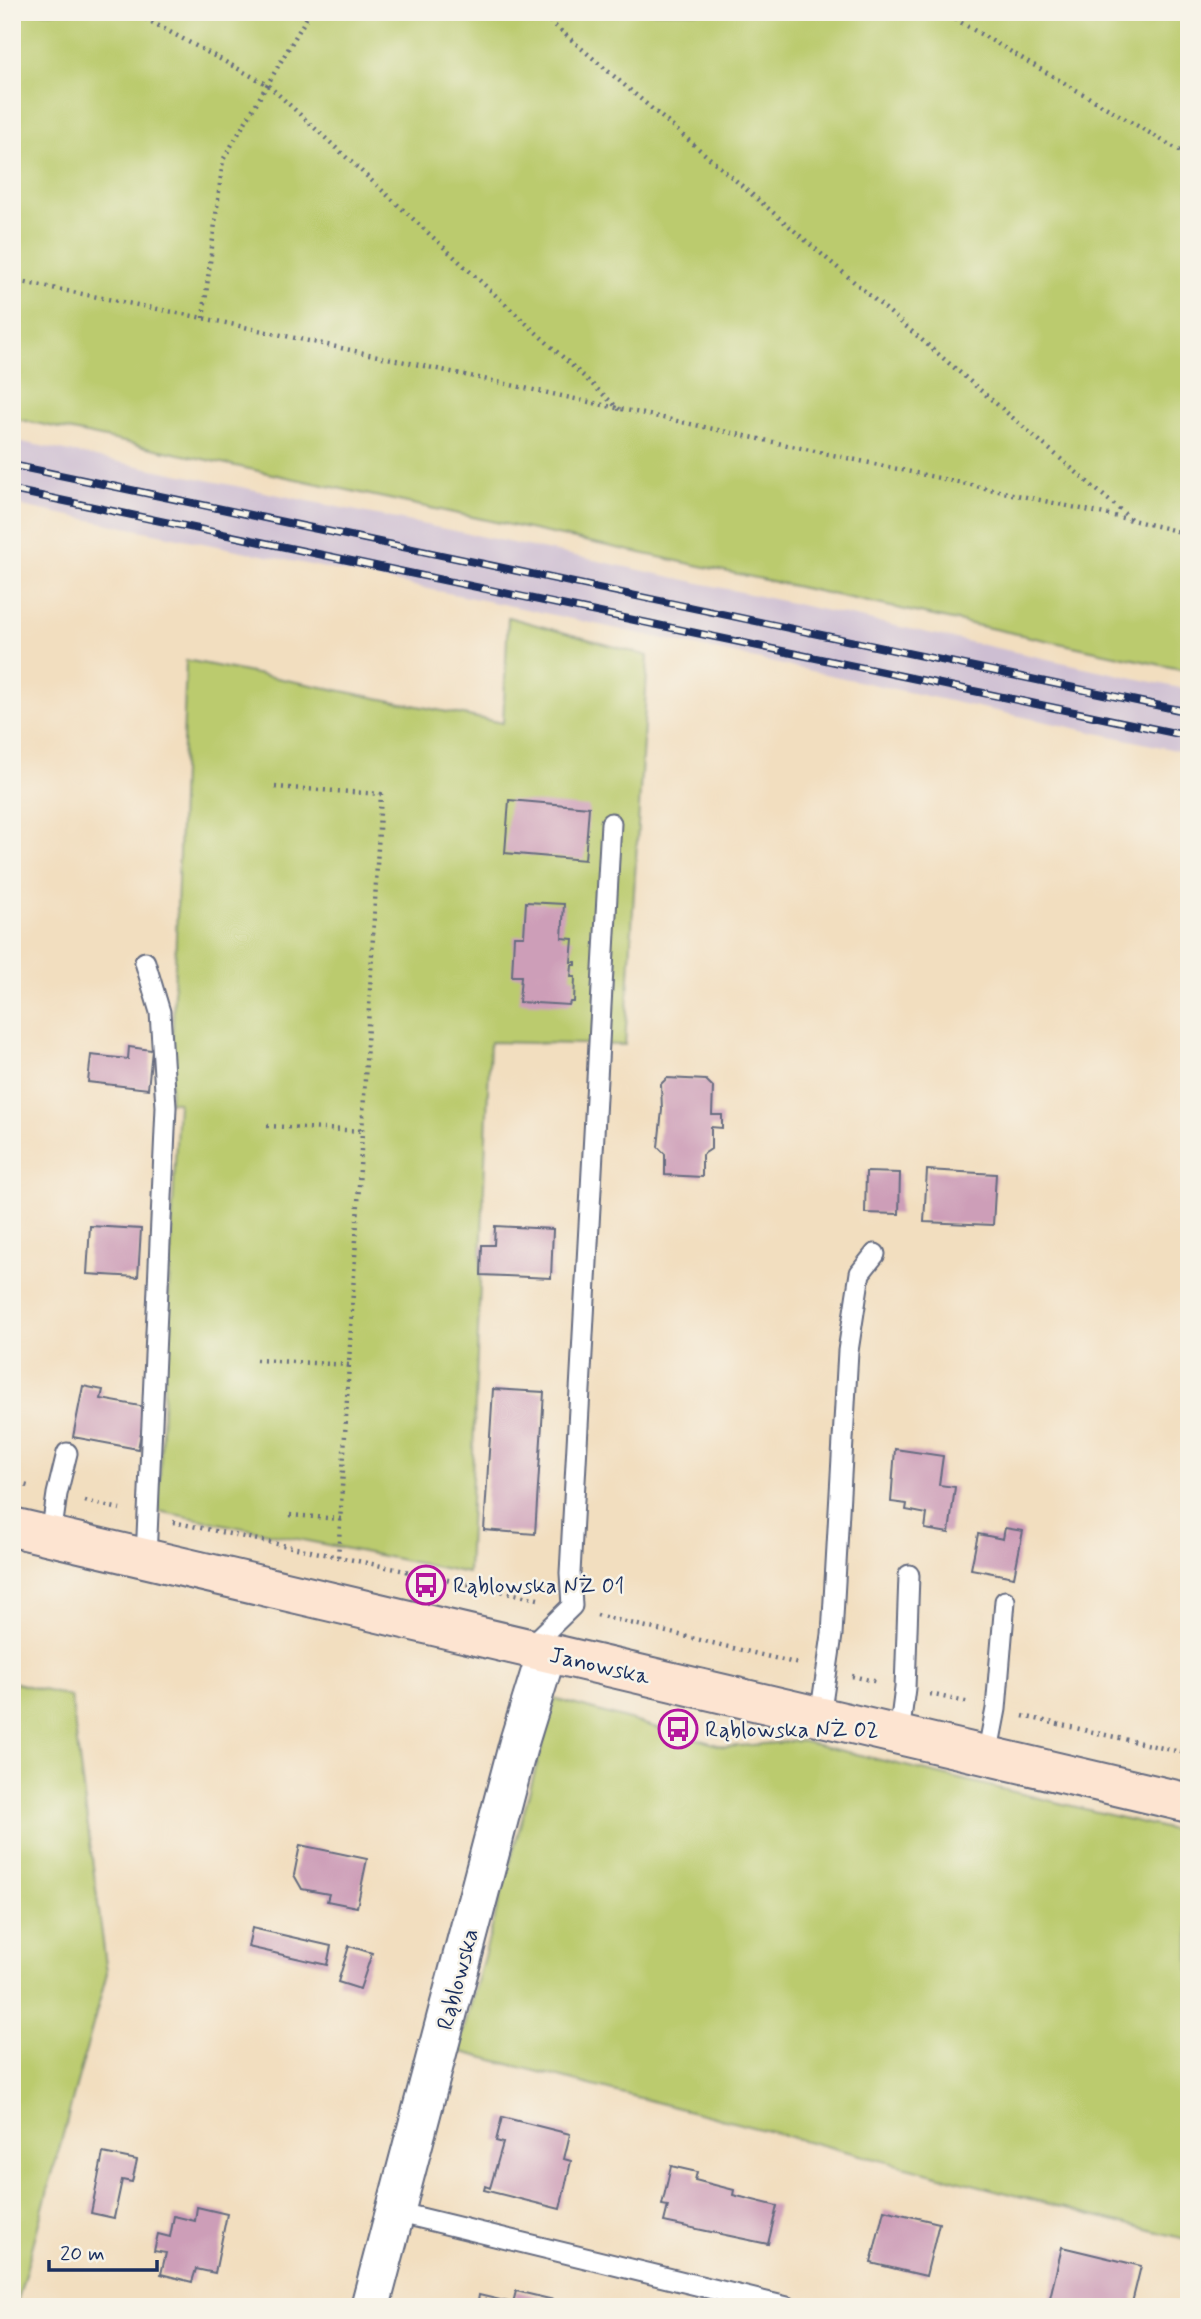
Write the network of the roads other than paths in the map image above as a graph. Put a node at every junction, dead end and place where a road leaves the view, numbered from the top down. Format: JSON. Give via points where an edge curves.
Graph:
{"nodes":[{"id":1,"x":611,"y":823,"type":"dead end"},
{"id":2,"x":145,"y":962,"type":"dead end"},
{"id":3,"x":875,"y":1254,"type":"dead end"},
{"id":4,"x":67,"y":1453,"type":"dead end"},
{"id":5,"x":12,"y":1527,"type":"edge"},
{"id":6,"x":51,"y":1536,"type":"junction"},
{"id":7,"x":146,"y":1558,"type":"junction"},
{"id":8,"x":909,"y":1575,"type":"dead end"},
{"id":9,"x":1005,"y":1601,"type":"dead end"},
{"id":10,"x":538,"y":1650,"type":"junction"},
{"id":11,"x":820,"y":1717,"type":"junction"},
{"id":12,"x":899,"y":1735,"type":"junction"},
{"id":13,"x":987,"y":1756,"type":"junction"},
{"id":14,"x":1189,"y":1803,"type":"edge"},
{"id":15,"x":397,"y":2212,"type":"junction"},
{"id":16,"x":370,"y":2307,"type":"edge"},
{"id":17,"x":787,"y":2307,"type":"edge"}],
"edges":[{"from":1,"to":10,"type":"lane","via":[[570,1573],[572,1606]]},
{"from":2,"to":7,"type":"lane","via":[[160,1012],[166,1107]]},
{"from":3,"to":11,"type":"lane","via":[[860,1273],[848,1351],[842,1487]]},
{"from":4,"to":6,"type":"lane"},
{"from":5,"to":6,"type":"street","name":"Janowska"},
{"from":6,"to":7,"type":"street","name":"Janowska"},
{"from":7,"to":10,"type":"street","name":"Janowska"},
{"from":8,"to":12,"type":"lane"},
{"from":9,"to":13,"type":"lane","via":[[996,1709]]},
{"from":10,"to":11,"type":"street","name":"Janowska"},
{"from":10,"to":15,"type":"street","name":"Rąblowska","via":[[519,1742]]},
{"from":11,"to":12,"type":"street","name":"Janowska"},
{"from":12,"to":13,"type":"street","name":"Janowska"},
{"from":13,"to":14,"type":"street","name":"Janowska"},
{"from":15,"to":16,"type":"street","name":"Rąblowska"},
{"from":15,"to":17,"type":"lane"}]}
